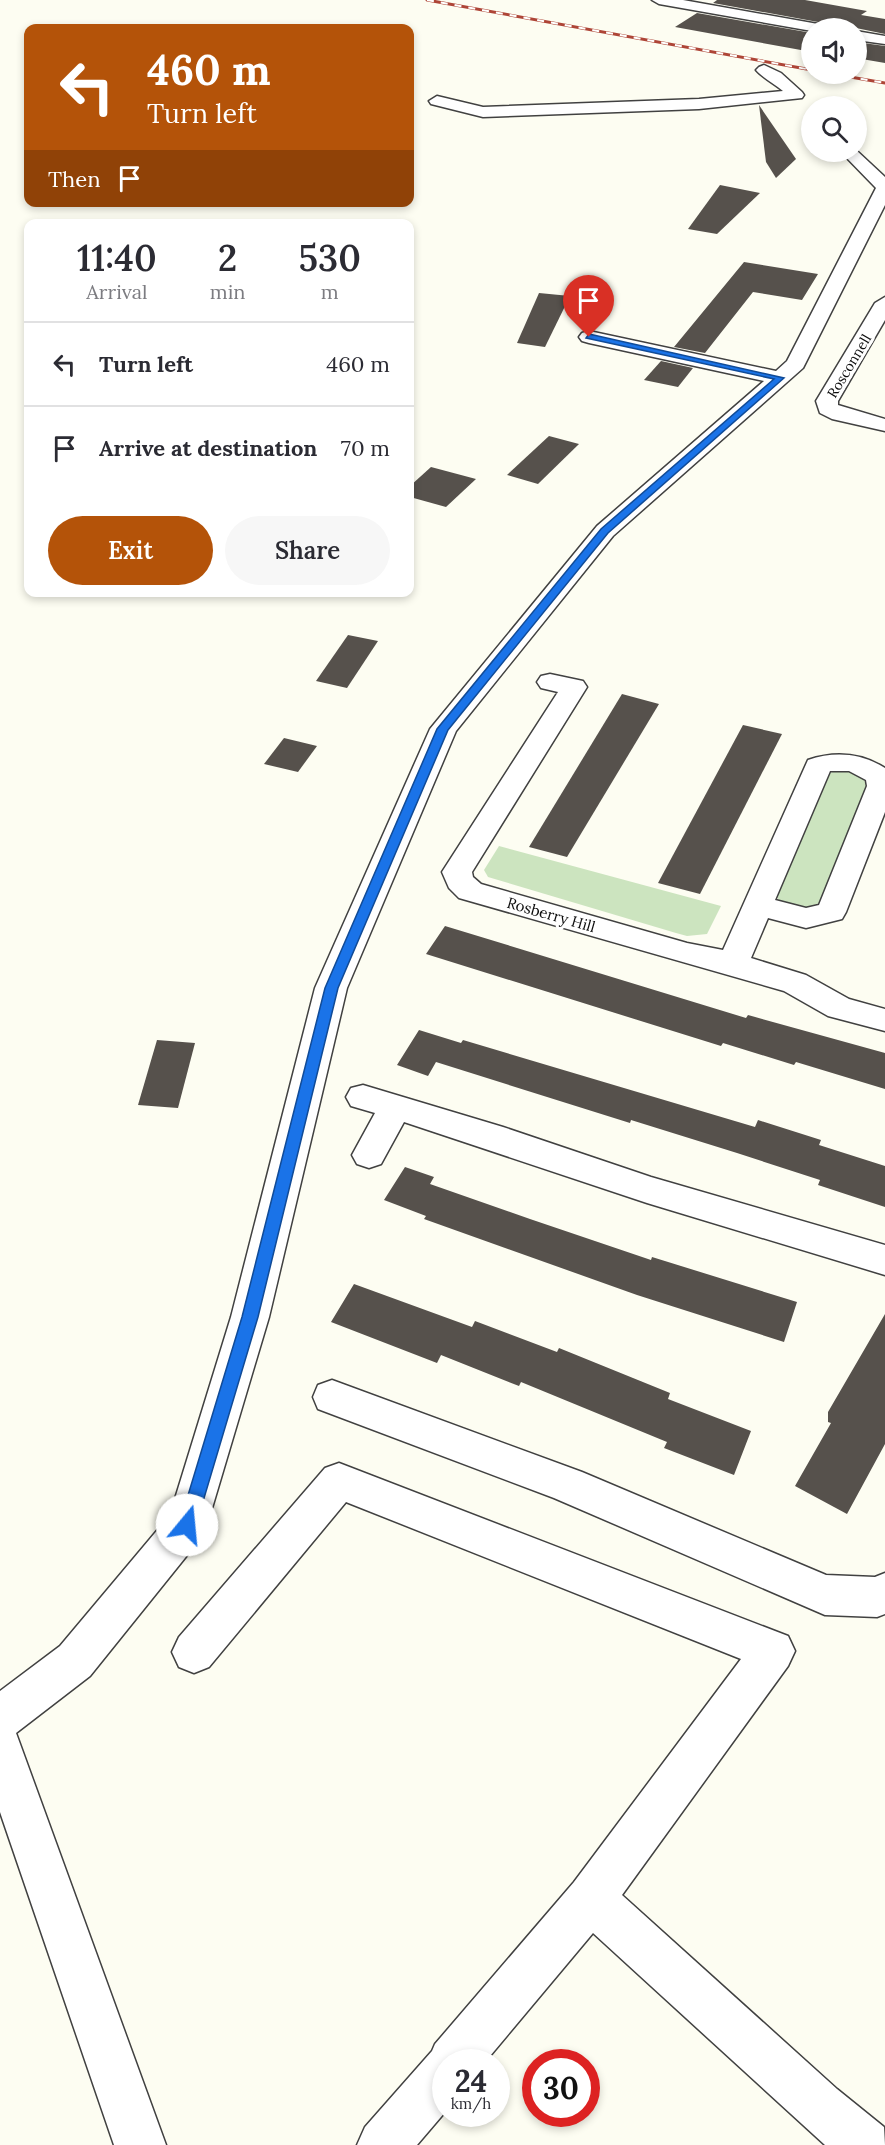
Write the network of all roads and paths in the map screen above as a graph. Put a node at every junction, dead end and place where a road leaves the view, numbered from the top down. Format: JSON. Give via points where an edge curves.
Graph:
{"nodes":[{"id":1,"x":659,"y":0,"type":"edge"},
{"id":2,"x":679,"y":2,"type":"edge"},
{"id":3,"x":801,"y":25,"type":"edge"},
{"id":4,"x":867,"y":37,"type":"edge"},
{"id":5,"x":885,"y":40,"type":"edge"},
{"id":6,"x":764,"y":69,"type":"dead end"},
{"id":7,"x":437,"y":101,"type":"dead end"},
{"id":8,"x":859,"y":162,"type":"edge"},
{"id":9,"x":885,"y":187,"type":"edge"},
{"id":10,"x":885,"y":303,"type":"edge"},
{"id":11,"x":589,"y":337,"type":"dead end"},
{"id":12,"x":780,"y":378,"type":"junction"},
{"id":13,"x":885,"y":425,"type":"edge"},
{"id":14,"x":550,"y":682,"type":"dead end"},
{"id":15,"x":758,"y":905,"type":"junction"},
{"id":16,"x":733,"y":963,"type":"junction"},
{"id":17,"x":885,"y":1020,"type":"edge"},
{"id":18,"x":363,"y":1097,"type":"dead end"},
{"id":19,"x":396,"y":1107,"type":"junction"},
{"id":20,"x":369,"y":1155,"type":"dead end"},
{"id":21,"x":885,"y":1260,"type":"edge"},
{"id":22,"x":332,"y":1397,"type":"dead end"},
{"id":23,"x":885,"y":1593,"type":"edge"},
{"id":24,"x":194,"y":1653,"type":"dead end"},
{"id":25,"x":0,"y":1718,"type":"edge"},
{"id":26,"x":0,"y":1747,"type":"edge"},
{"id":27,"x":591,"y":1899,"type":"junction"},
{"id":28,"x":464,"y":2049,"type":"edge"},
{"id":29,"x":432,"y":2087,"type":"edge"},
{"id":30,"x":140,"y":2145,"type":"edge"},
{"id":31,"x":383,"y":2145,"type":"edge"},
{"id":32,"x":866,"y":2145,"type":"edge"}],
"edges":[{"from":1,"to":2,"type":"street"},
{"from":2,"to":3,"type":"street"},
{"from":4,"to":5,"type":"street"},
{"from":6,"to":7,"type":"street","via":[[800,99],[483,111]]},
{"from":8,"to":9,"type":"street"},
{"from":9,"to":12,"type":"street","via":[[796,364]]},
{"from":10,"to":13,"type":"street","name":"Rosconnell","via":[[826,401],[828,408],[840,414]]},
{"from":11,"to":12,"type":"street"},
{"from":12,"to":25,"type":"street","via":[[605,531],[443,729],[331,988],[250,1317],[187,1525],[75,1661]]},
{"from":14,"to":16,"type":"street","name":"Rosberry Hill","via":[[574,687],[457,872],[459,881],[471,891],[687,954]]},
{"from":15,"to":15,"type":"street","via":[[818,766],[837,761],[870,769],[880,777],[881,786],[831,912],[806,918]]},
{"from":15,"to":16,"type":"street"},
{"from":16,"to":17,"type":"street","name":"Rosberry Hill","via":[[795,983],[839,1008]]},
{"from":18,"to":19,"type":"street"},
{"from":19,"to":20,"type":"street"},
{"from":19,"to":21,"type":"street"},
{"from":22,"to":23,"type":"street","via":[[568,1485],[825,1595],[877,1597]]},
{"from":24,"to":27,"type":"street","via":[[339,1481],[773,1651]]},
{"from":26,"to":30,"type":"street"},
{"from":27,"to":28,"type":"street"},
{"from":27,"to":32,"type":"street","via":[[819,2107]]},
{"from":29,"to":31,"type":"street"}]}
